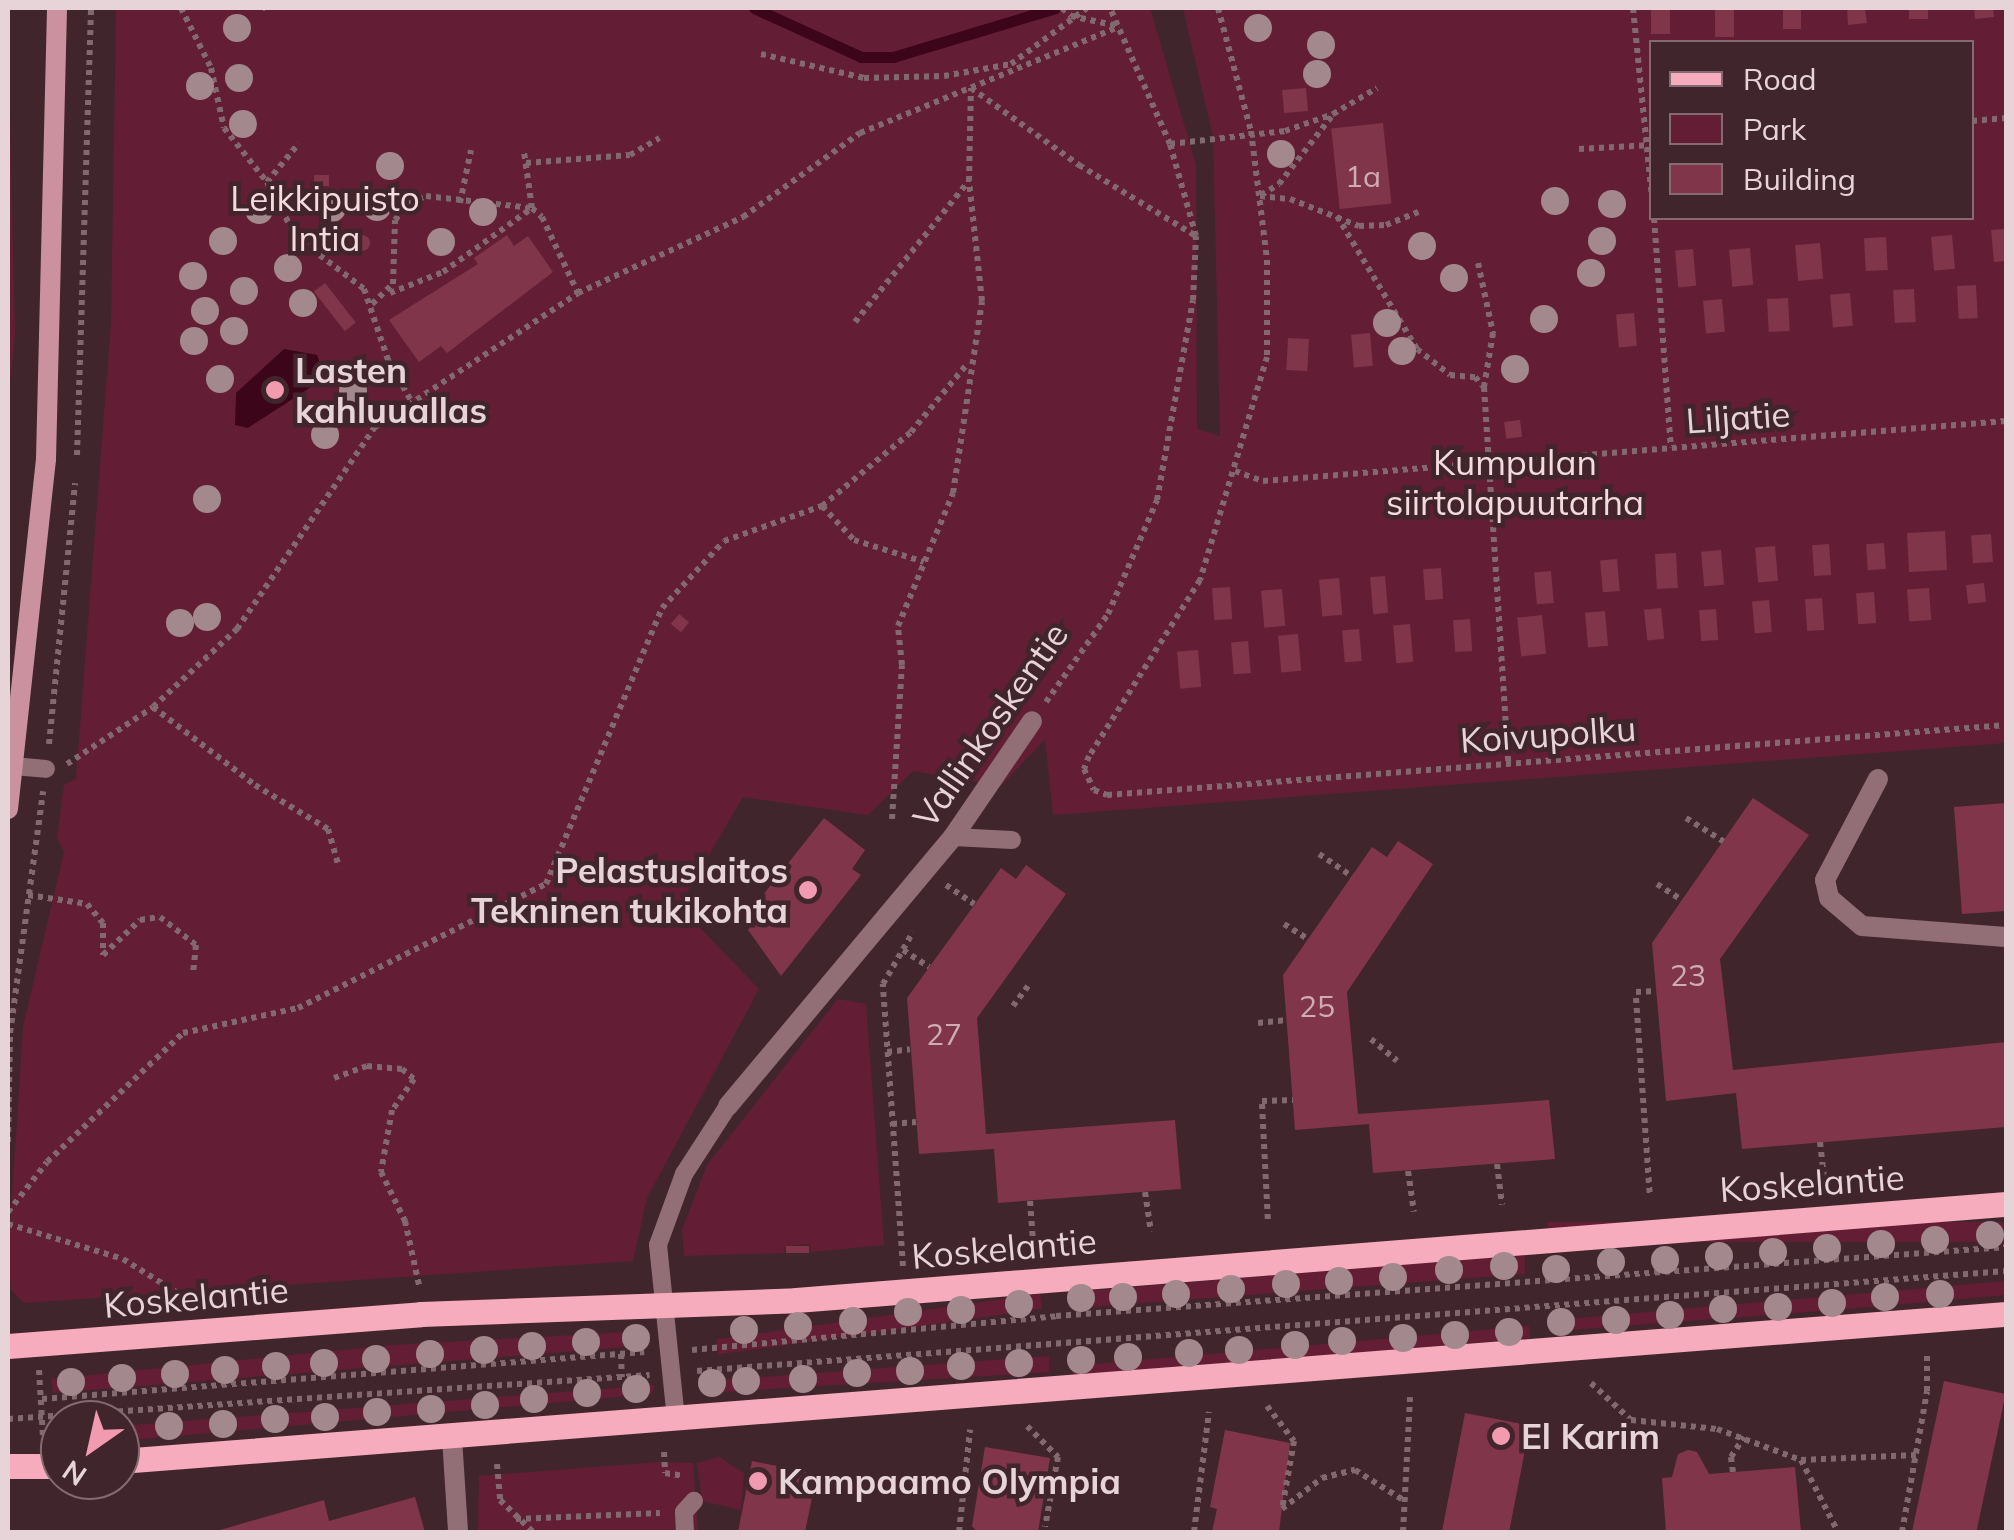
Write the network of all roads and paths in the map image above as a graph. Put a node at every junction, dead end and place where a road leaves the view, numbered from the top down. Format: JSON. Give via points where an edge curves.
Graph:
{"nodes":[{"id":1,"x":57,"y":8,"type":"edge"},
{"id":2,"x":181,"y":8,"type":"edge"},
{"id":3,"x":1062,"y":8,"type":"edge"},
{"id":4,"x":1086,"y":8,"type":"edge"},
{"id":5,"x":1110,"y":8,"type":"edge"},
{"id":6,"x":1218,"y":8,"type":"edge"},
{"id":7,"x":1633,"y":8,"type":"edge"},
{"id":8,"x":1071,"y":16,"type":"junction"},
{"id":9,"x":1119,"y":26,"type":"junction"},
{"id":10,"x":761,"y":54,"type":"dead end"},
{"id":11,"x":970,"y":88,"type":"junction"},
{"id":12,"x":1377,"y":88,"type":"dead end"},
{"id":13,"x":1333,"y":114,"type":"junction"},
{"id":14,"x":2006,"y":118,"type":"edge"},
{"id":15,"x":1974,"y":120,"type":"edge"},
{"id":16,"x":1251,"y":130,"type":"junction"},
{"id":17,"x":660,"y":138,"type":"dead end"},
{"id":18,"x":299,"y":143,"type":"dead end"},
{"id":19,"x":1170,"y":144,"type":"junction"},
{"id":20,"x":1648,"y":145,"type":"edge"},
{"id":21,"x":1578,"y":149,"type":"dead end"},
{"id":22,"x":471,"y":150,"type":"dead end"},
{"id":23,"x":524,"y":152,"type":"dead end"},
{"id":24,"x":526,"y":163,"type":"junction"},
{"id":25,"x":969,"y":181,"type":"junction"},
{"id":26,"x":266,"y":182,"type":"junction"},
{"id":27,"x":1260,"y":196,"type":"junction"},
{"id":28,"x":460,"y":202,"type":"junction"},
{"id":29,"x":532,"y":208,"type":"junction"},
{"id":30,"x":1418,"y":212,"type":"dead end"},
{"id":31,"x":1336,"y":216,"type":"junction"},
{"id":32,"x":1654,"y":220,"type":"edge"},
{"id":33,"x":1196,"y":236,"type":"junction"},
{"id":34,"x":1478,"y":263,"type":"dead end"},
{"id":35,"x":578,"y":293,"type":"junction"},
{"id":36,"x":387,"y":294,"type":"junction"},
{"id":37,"x":372,"y":304,"type":"junction"},
{"id":38,"x":855,"y":322,"type":"dead end"},
{"id":39,"x":967,"y":364,"type":"junction"},
{"id":40,"x":1484,"y":387,"type":"junction"},
{"id":41,"x":414,"y":406,"type":"junction"},
{"id":42,"x":2006,"y":421,"type":"edge"},
{"id":43,"x":1671,"y":447,"type":"junction"},
{"id":44,"x":1488,"y":461,"type":"junction"},
{"id":45,"x":1235,"y":471,"type":"junction"},
{"id":46,"x":822,"y":506,"type":"junction"},
{"id":47,"x":924,"y":562,"type":"junction"},
{"id":48,"x":154,"y":707,"type":"junction"},
{"id":49,"x":1032,"y":721,"type":"joint"},
{"id":50,"x":2006,"y":725,"type":"edge"},
{"id":51,"x":1508,"y":762,"type":"junction"},
{"id":52,"x":14,"y":766,"type":"junction"},
{"id":53,"x":46,"y":768,"type":"joint"},
{"id":54,"x":1878,"y":779,"type":"dead end"},
{"id":55,"x":8,"y":809,"type":"edge"},
{"id":56,"x":1686,"y":818,"type":"dead end"},
{"id":57,"x":892,"y":819,"type":"dead end"},
{"id":58,"x":37,"y":828,"type":"dead end"},
{"id":59,"x":952,"y":837,"type":"junction"},
{"id":60,"x":1012,"y":840,"type":"dead end"},
{"id":61,"x":1723,"y":841,"type":"dead end"},
{"id":62,"x":1319,"y":854,"type":"dead end"},
{"id":63,"x":339,"y":867,"type":"dead end"},
{"id":64,"x":1352,"y":876,"type":"dead end"},
{"id":65,"x":942,"y":882,"type":"junction"},
{"id":66,"x":1657,"y":884,"type":"dead end"},
{"id":67,"x":28,"y":896,"type":"junction"},
{"id":68,"x":932,"y":899,"type":"dead end"},
{"id":69,"x":1682,"y":900,"type":"dead end"},
{"id":70,"x":974,"y":904,"type":"dead end"},
{"id":71,"x":922,"y":916,"type":"dead end"},
{"id":72,"x":1284,"y":924,"type":"dead end"},
{"id":73,"x":2006,"y":938,"type":"edge"},
{"id":74,"x":1308,"y":939,"type":"dead end"},
{"id":75,"x":903,"y":950,"type":"junction"},
{"id":76,"x":930,"y":967,"type":"dead end"},
{"id":77,"x":193,"y":972,"type":"dead end"},
{"id":78,"x":1028,"y":986,"type":"dead end"},
{"id":79,"x":1656,"y":991,"type":"dead end"},
{"id":80,"x":1013,"y":1006,"type":"dead end"},
{"id":81,"x":1287,"y":1020,"type":"dead end"},
{"id":82,"x":1258,"y":1023,"type":"dead end"},
{"id":83,"x":1371,"y":1039,"type":"dead end"},
{"id":84,"x":910,"y":1049,"type":"dead end"},
{"id":85,"x":887,"y":1052,"type":"junction"},
{"id":86,"x":1397,"y":1061,"type":"dead end"},
{"id":87,"x":334,"y":1078,"type":"dead end"},
{"id":88,"x":1292,"y":1100,"type":"dead end"},
{"id":89,"x":728,"y":1106,"type":"joint"},
{"id":90,"x":916,"y":1122,"type":"dead end"},
{"id":91,"x":892,"y":1124,"type":"junction"},
{"id":92,"x":8,"y":1142,"type":"edge"},
{"id":93,"x":1820,"y":1142,"type":"dead end"},
{"id":94,"x":1497,"y":1164,"type":"dead end"},
{"id":95,"x":1408,"y":1171,"type":"dead end"},
{"id":96,"x":1825,"y":1186,"type":"dead end"},
{"id":97,"x":1145,"y":1192,"type":"dead end"},
{"id":98,"x":1650,"y":1196,"type":"dead end"},
{"id":99,"x":1030,"y":1201,"type":"dead end"},
{"id":100,"x":2006,"y":1204,"type":"edge"},
{"id":101,"x":1502,"y":1205,"type":"dead end"},
{"id":102,"x":8,"y":1212,"type":"edge"},
{"id":103,"x":1414,"y":1212,"type":"dead end"},
{"id":104,"x":8,"y":1224,"type":"edge"},
{"id":105,"x":1268,"y":1224,"type":"dead end"},
{"id":106,"x":1150,"y":1232,"type":"dead end"},
{"id":107,"x":1033,"y":1241,"type":"dead end"},
{"id":108,"x":2006,"y":1247,"type":"edge"},
{"id":109,"x":2006,"y":1271,"type":"edge"},
{"id":110,"x":420,"y":1286,"type":"dead end"},
{"id":111,"x":906,"y":1292,"type":"junction"},
{"id":112,"x":192,"y":1302,"type":"dead end"},
{"id":113,"x":664,"y":1304,"type":"junction"},
{"id":114,"x":2006,"y":1314,"type":"edge"},
{"id":115,"x":8,"y":1346,"type":"edge"},
{"id":116,"x":670,"y":1351,"type":"junction"},
{"id":117,"x":1927,"y":1352,"type":"dead end"},
{"id":118,"x":621,"y":1354,"type":"junction"},
{"id":119,"x":672,"y":1373,"type":"junction"},
{"id":120,"x":622,"y":1377,"type":"junction"},
{"id":121,"x":39,"y":1379,"type":"dead end"},
{"id":122,"x":1591,"y":1384,"type":"dead end"},
{"id":123,"x":1410,"y":1397,"type":"dead end"},
{"id":124,"x":42,"y":1399,"type":"joint"},
{"id":125,"x":1266,"y":1406,"type":"dead end"},
{"id":126,"x":1209,"y":1412,"type":"dead end"},
{"id":127,"x":140,"y":1414,"type":"edge"},
{"id":128,"x":8,"y":1419,"type":"edge"},
{"id":129,"x":676,"y":1419,"type":"junction"},
{"id":130,"x":40,"y":1421,"type":"edge"},
{"id":131,"x":1027,"y":1426,"type":"dead end"},
{"id":132,"x":970,"y":1430,"type":"dead end"},
{"id":133,"x":1744,"y":1437,"type":"junction"},
{"id":134,"x":452,"y":1438,"type":"junction"},
{"id":135,"x":1916,"y":1454,"type":"junction"},
{"id":136,"x":140,"y":1460,"type":"edge"},
{"id":137,"x":1800,"y":1460,"type":"junction"},
{"id":138,"x":497,"y":1464,"type":"dead end"},
{"id":139,"x":8,"y":1466,"type":"edge"},
{"id":140,"x":40,"y":1466,"type":"edge"},
{"id":141,"x":1733,"y":1472,"type":"dead end"},
{"id":142,"x":1405,"y":1502,"type":"junction"},
{"id":143,"x":689,"y":1507,"type":"joint"},
{"id":144,"x":516,"y":1519,"type":"junction"},
{"id":145,"x":1046,"y":1526,"type":"dead end"},
{"id":146,"x":458,"y":1532,"type":"edge"},
{"id":147,"x":533,"y":1532,"type":"edge"},
{"id":148,"x":685,"y":1532,"type":"edge"},
{"id":149,"x":959,"y":1532,"type":"edge"},
{"id":150,"x":1194,"y":1532,"type":"edge"},
{"id":151,"x":1404,"y":1532,"type":"edge"},
{"id":152,"x":1838,"y":1532,"type":"edge"},
{"id":153,"x":1902,"y":1532,"type":"edge"}],
"edges":[{"from":1,"to":52,"type":"street","via":[[53,344]]},
{"from":2,"to":26,"type":"path","via":[[212,68],[224,128]]},
{"from":3,"to":8,"type":"path"},
{"from":4,"to":8,"type":"path"},
{"from":5,"to":9,"type":"path","name":"Vallinkoskentie"},
{"from":6,"to":16,"type":"path"},
{"from":7,"to":20,"type":"path"},
{"from":8,"to":9,"type":"path"},
{"from":8,"to":10,"type":"path","via":[[1010,64],[944,76],[864,78]]},
{"from":9,"to":11,"type":"path"},
{"from":9,"to":19,"type":"path","name":"Vallinkoskentie"},
{"from":11,"to":25,"type":"path"},
{"from":11,"to":33,"type":"path"},
{"from":11,"to":35,"type":"path","via":[[860,133],[742,217]]},
{"from":12,"to":13,"type":"path"},
{"from":13,"to":16,"type":"path","via":[[1285,131]]},
{"from":13,"to":27,"type":"path","via":[[1279,184]]},
{"from":14,"to":15,"type":"path"},
{"from":16,"to":19,"type":"path"},
{"from":16,"to":27,"type":"path"},
{"from":17,"to":24,"type":"path","via":[[630,155]]},
{"from":18,"to":26,"type":"path"},
{"from":19,"to":33,"type":"path","name":"Vallinkoskentie"},
{"from":20,"to":21,"type":"path"},
{"from":22,"to":28,"type":"path"},
{"from":23,"to":24,"type":"path"},
{"from":24,"to":29,"type":"path"},
{"from":25,"to":38,"type":"path"},
{"from":25,"to":39,"type":"path","via":[[982,301]]},
{"from":26,"to":37,"type":"path","via":[[296,237],[364,289]]},
{"from":27,"to":31,"type":"path"},
{"from":27,"to":45,"type":"path","via":[[1267,357]]},
{"from":28,"to":29,"type":"path"},
{"from":28,"to":36,"type":"path","via":[[426,196],[395,220]]},
{"from":29,"to":35,"type":"path"},
{"from":29,"to":36,"type":"path","via":[[443,272]]},
{"from":30,"to":31,"type":"path","via":[[1386,225],[1359,226]]},
{"from":31,"to":40,"type":"path","via":[[1417,349],[1450,375],[1475,377]]},
{"from":32,"to":43,"type":"path"},
{"from":33,"to":49,"type":"path","name":"Vallinkoskentie","via":[[1192,300],[1158,500],[1108,614]]},
{"from":34,"to":40,"type":"path","via":[[1493,333]]},
{"from":35,"to":41,"type":"path"},
{"from":36,"to":37,"type":"path"},
{"from":37,"to":41,"type":"path","via":[[388,360]]},
{"from":39,"to":46,"type":"path","via":[[911,432]]},
{"from":39,"to":47,"type":"path","via":[[953,493]]},
{"from":40,"to":44,"type":"path"},
{"from":41,"to":48,"type":"path","via":[[375,427],[237,630]]},
{"from":42,"to":43,"type":"path","name":"Liljatie"},
{"from":43,"to":44,"type":"path","name":"Liljatie"},
{"from":44,"to":45,"type":"path","name":"Liljatie","via":[[1263,481]]},
{"from":44,"to":51,"type":"path"},
{"from":45,"to":51,"type":"path","name":"Koivupolku","via":[[1200,580],[1089,756],[1084,770],[1094,790]]},
{"from":46,"to":47,"type":"path","via":[[854,540]]},
{"from":46,"to":102,"type":"path","via":[[724,541],[662,608],[546,884],[298,1008],[183,1033],[48,1162]]},
{"from":47,"to":57,"type":"path","via":[[898,626]]},
{"from":48,"to":53,"type":"path","via":[[78,762]]},
{"from":48,"to":63,"type":"path","via":[[255,785],[328,829]]},
{"from":49,"to":59,"type":"street","name":"Vallinkoskentie"},
{"from":50,"to":51,"type":"path","name":"Koivupolku"},
{"from":52,"to":53,"type":"lane"},
{"from":52,"to":55,"type":"street"},
{"from":54,"to":73,"type":"street","via":[[1825,880],[1829,898],[1862,926]]},
{"from":56,"to":61,"type":"path"},
{"from":58,"to":67,"type":"path"},
{"from":59,"to":60,"type":"lane"},
{"from":59,"to":65,"type":"path"},
{"from":59,"to":89,"type":"street","name":"Vallinkoskentie"},
{"from":62,"to":64,"type":"path"},
{"from":65,"to":68,"type":"path"},
{"from":65,"to":70,"type":"path"},
{"from":66,"to":69,"type":"path"},
{"from":67,"to":77,"type":"path","via":[[87,904],[102,923],[103,955],[140,920],[160,917],[196,945]]},
{"from":67,"to":92,"type":"path","via":[[10,1033]]},
{"from":71,"to":75,"type":"path"},
{"from":72,"to":74,"type":"path"},
{"from":75,"to":76,"type":"path"},
{"from":75,"to":85,"type":"path","via":[[882,984]]},
{"from":78,"to":80,"type":"path"},
{"from":79,"to":98,"type":"path","via":[[1636,995]]},
{"from":81,"to":82,"type":"path"},
{"from":83,"to":86,"type":"path"},
{"from":84,"to":85,"type":"path"},
{"from":85,"to":91,"type":"path"},
{"from":87,"to":110,"type":"path","via":[[367,1066],[402,1069],[414,1079],[392,1110],[381,1172],[405,1221]]},
{"from":88,"to":105,"type":"path","via":[[1262,1103]]},
{"from":89,"to":113,"type":"lane","name":"Vallinkoskentie","via":[[668,1208],[658,1245]]},
{"from":90,"to":91,"type":"path"},
{"from":91,"to":111,"type":"path"},
{"from":93,"to":96,"type":"path"},
{"from":94,"to":101,"type":"path"},
{"from":95,"to":103,"type":"path"},
{"from":97,"to":106,"type":"path"},
{"from":99,"to":107,"type":"path"},
{"from":100,"to":111,"type":"main road","name":"Koskelantie"},
{"from":104,"to":112,"type":"path","via":[[123,1258]]},
{"from":108,"to":116,"type":"path"},
{"from":109,"to":119,"type":"path"},
{"from":111,"to":113,"type":"main road","name":"Koskelantie"},
{"from":113,"to":115,"type":"main road","name":"Koskelantie","via":[[422,1314]]},
{"from":113,"to":116,"type":"lane","name":"Vallinkoskentie"},
{"from":114,"to":129,"type":"main road"},
{"from":116,"to":118,"type":"path"},
{"from":116,"to":119,"type":"lane","name":"Vallinkoskentie"},
{"from":117,"to":135,"type":"path"},
{"from":118,"to":120,"type":"path"},
{"from":118,"to":124,"type":"path"},
{"from":119,"to":120,"type":"path"},
{"from":119,"to":129,"type":"lane","name":"Vallinkoskentie"},
{"from":120,"to":127,"type":"path"},
{"from":121,"to":124,"type":"path"},
{"from":122,"to":133,"type":"path","via":[[1631,1420]]},
{"from":123,"to":142,"type":"path"},
{"from":125,"to":142,"type":"path","via":[[1294,1441],[1282,1509],[1322,1478],[1355,1470]]},
{"from":126,"to":150,"type":"path"},
{"from":128,"to":130,"type":"path"},
{"from":129,"to":134,"type":"main road"},
{"from":131,"to":145,"type":"path","via":[[1058,1456]]},
{"from":132,"to":149,"type":"path"},
{"from":133,"to":137,"type":"path"},
{"from":133,"to":141,"type":"path","via":[[1732,1456]]},
{"from":134,"to":136,"type":"main road"},
{"from":134,"to":146,"type":"street"},
{"from":135,"to":137,"type":"path"},
{"from":135,"to":153,"type":"path"},
{"from":137,"to":152,"type":"path"},
{"from":138,"to":144,"type":"path","via":[[500,1500]]},
{"from":139,"to":140,"type":"main road"},
{"from":142,"to":151,"type":"path"},
{"from":143,"to":144,"type":"path"},
{"from":143,"to":148,"type":"lane"},
{"from":144,"to":147,"type":"path"}]}
